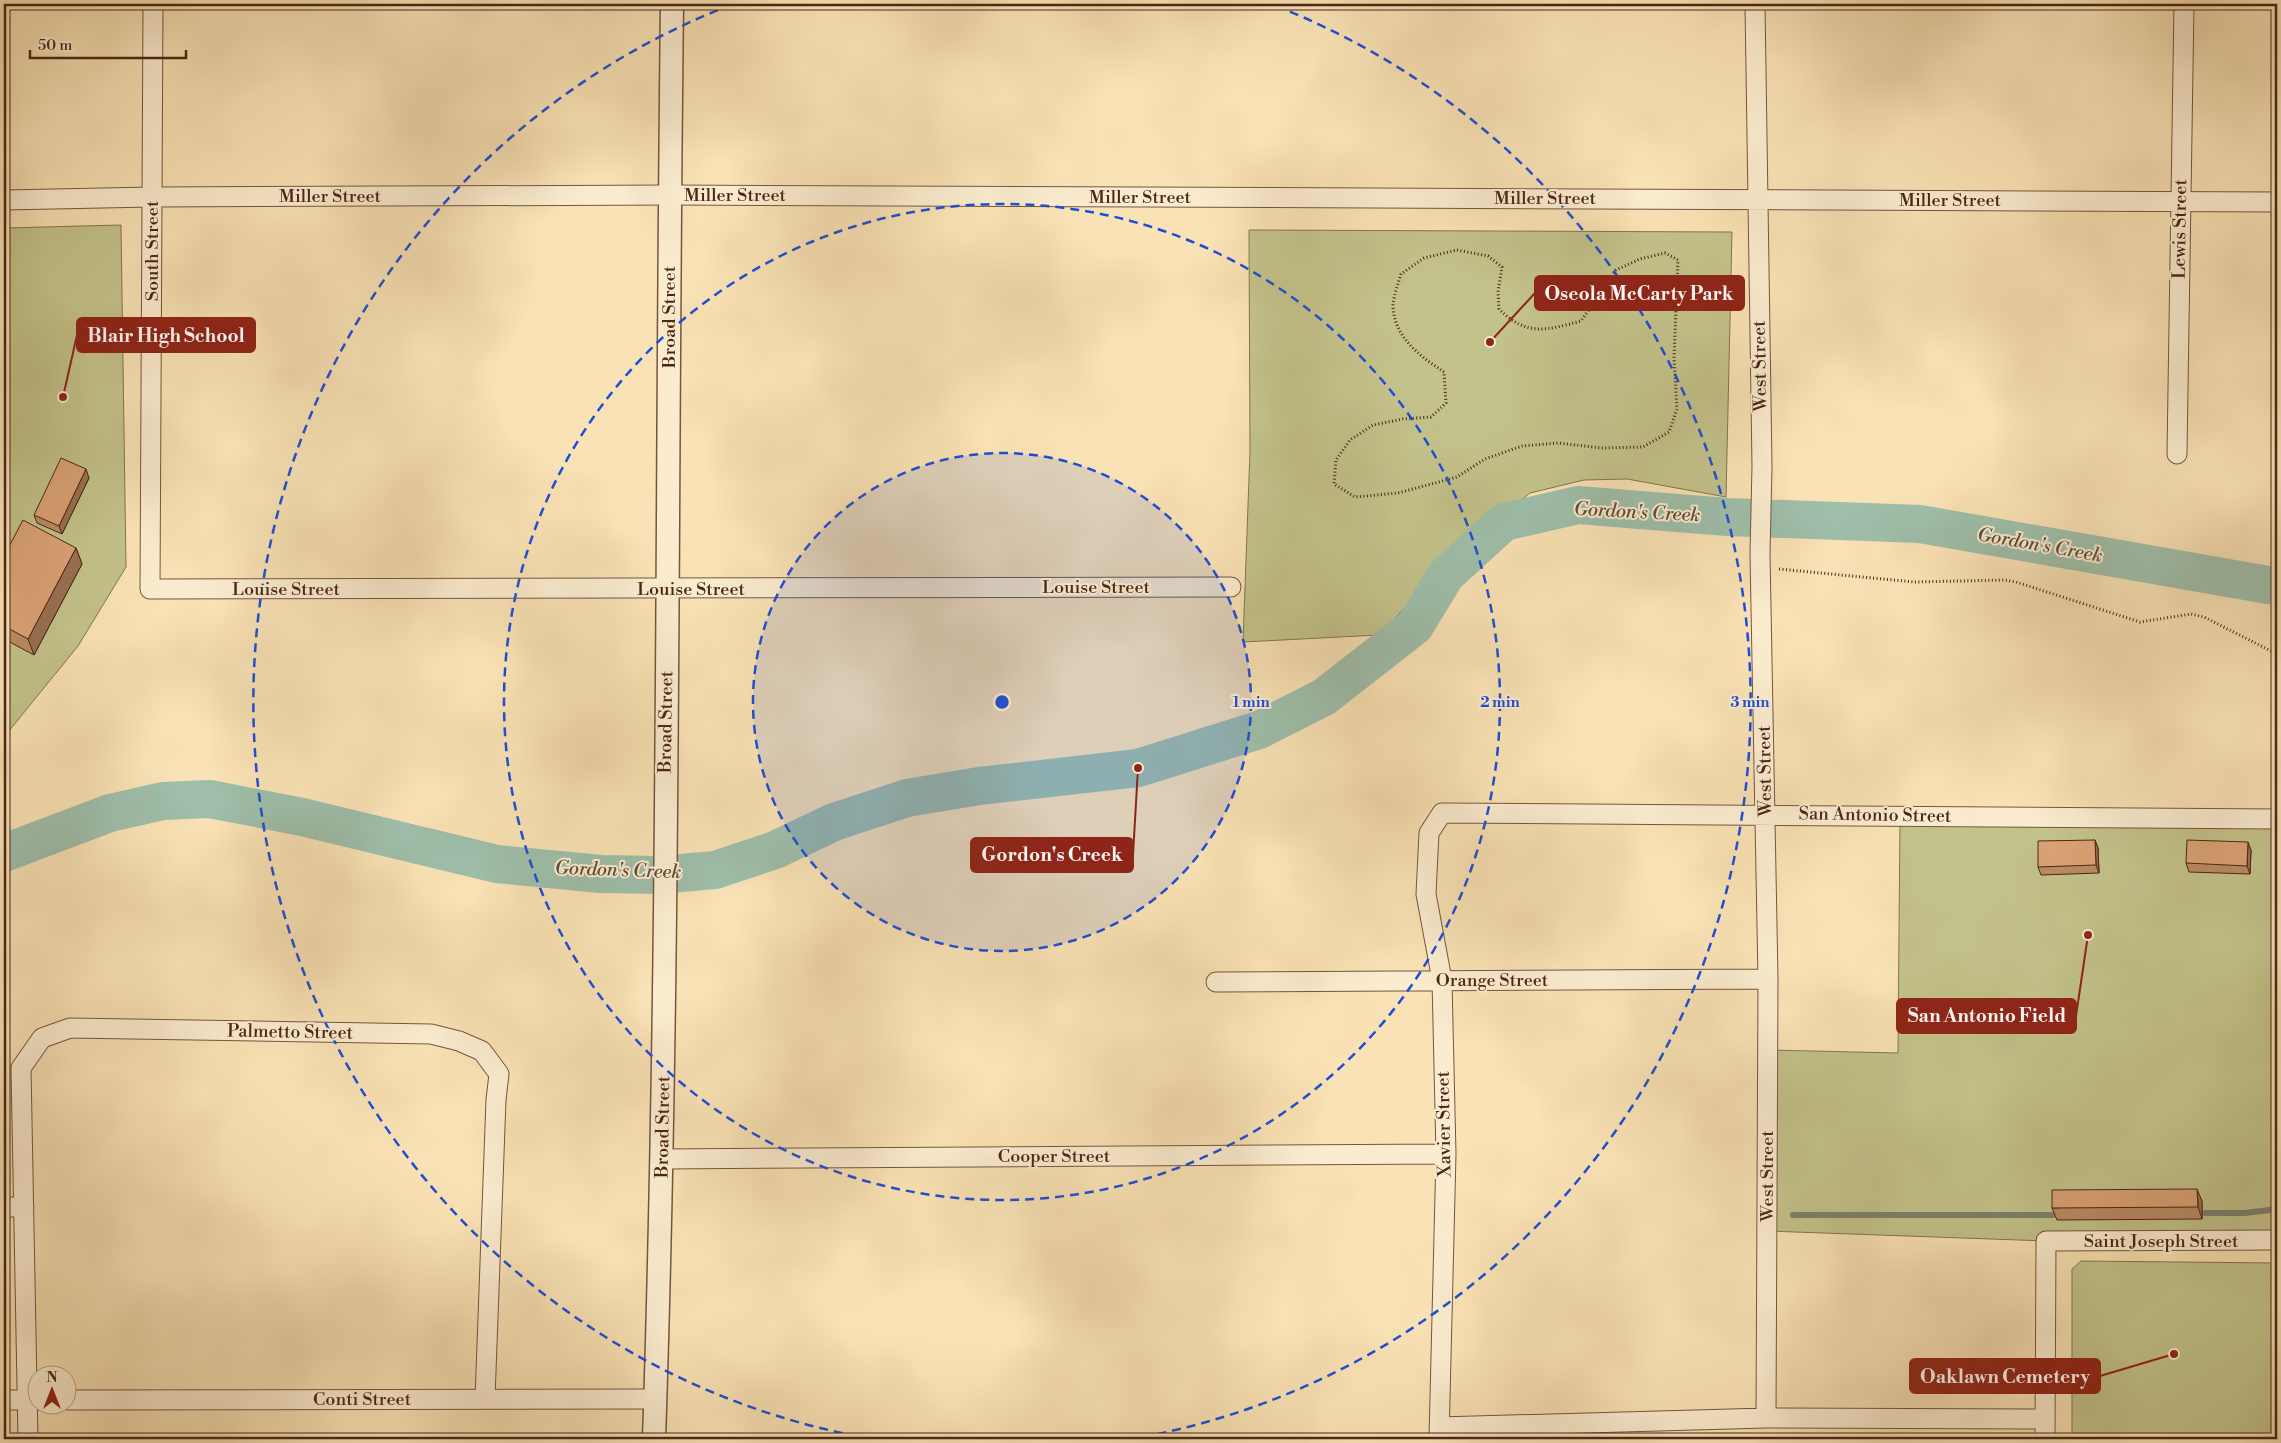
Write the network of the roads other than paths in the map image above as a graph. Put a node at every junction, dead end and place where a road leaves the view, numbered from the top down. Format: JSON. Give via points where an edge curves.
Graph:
{"nodes":[{"id":1,"x":153,"y":4,"type":"edge"},
{"id":2,"x":672,"y":4,"type":"edge"},
{"id":3,"x":1755,"y":4,"type":"edge"},
{"id":4,"x":2184,"y":4,"type":"edge"},
{"id":5,"x":670,"y":195,"type":"junction"},
{"id":6,"x":152,"y":197,"type":"junction"},
{"id":7,"x":1758,"y":199,"type":"junction"},
{"id":8,"x":4,"y":200,"type":"edge"},
{"id":9,"x":2180,"y":201,"type":"junction"},
{"id":10,"x":2277,"y":202,"type":"edge"},
{"id":11,"x":2177,"y":454,"type":"dead end"},
{"id":12,"x":1231,"y":587,"type":"dead end"},
{"id":13,"x":150,"y":589,"type":"joint"},
{"id":14,"x":667,"y":589,"type":"junction"},
{"id":15,"x":1442,"y":813,"type":"joint"},
{"id":16,"x":1766,"y":814,"type":"junction"},
{"id":17,"x":2277,"y":819,"type":"edge"},
{"id":18,"x":1768,"y":979,"type":"junction"},
{"id":19,"x":1442,"y":980,"type":"junction"},
{"id":20,"x":1216,"y":982,"type":"dead end"},
{"id":21,"x":1446,"y":1154,"type":"junction"},
{"id":22,"x":662,"y":1159,"type":"junction"},
{"id":23,"x":4,"y":1206,"type":"edge"},
{"id":24,"x":24,"y":1207,"type":"junction"},
{"id":25,"x":2277,"y":1240,"type":"edge"},
{"id":26,"x":31,"y":1366,"type":"edge"},
{"id":27,"x":485,"y":1399,"type":"junction"},
{"id":28,"x":656,"y":1399,"type":"junction"},
{"id":29,"x":4,"y":1400,"type":"edge"},
{"id":30,"x":28,"y":1400,"type":"edge"},
{"id":31,"x":78,"y":1400,"type":"edge"},
{"id":32,"x":31,"y":1416,"type":"edge"},
{"id":33,"x":1766,"y":1418,"type":"junction"},
{"id":34,"x":2045,"y":1419,"type":"junction"},
{"id":35,"x":1439,"y":1433,"type":"edge"},
{"id":36,"x":28,"y":1439,"type":"edge"},
{"id":37,"x":654,"y":1439,"type":"edge"},
{"id":38,"x":2045,"y":1439,"type":"edge"}],
"edges":[{"from":1,"to":6,"type":"street","name":"South Street"},
{"from":2,"to":5,"type":"street","name":"Broad Street"},
{"from":3,"to":7,"type":"street","name":"West Street"},
{"from":4,"to":9,"type":"street","name":"Lewis Street"},
{"from":5,"to":6,"type":"street","name":"Miller Street"},
{"from":5,"to":7,"type":"street","name":"Miller Street"},
{"from":5,"to":14,"type":"street","name":"Broad Street"},
{"from":6,"to":8,"type":"street","name":"Miller Street"},
{"from":6,"to":13,"type":"street","name":"South Street"},
{"from":7,"to":9,"type":"street","name":"Miller Street"},
{"from":7,"to":16,"type":"street","name":"West Street"},
{"from":9,"to":10,"type":"street","name":"Miller Street"},
{"from":9,"to":11,"type":"street","name":"Lewis Street"},
{"from":12,"to":14,"type":"street","name":"Louise Street"},
{"from":13,"to":14,"type":"street","name":"Louise Street"},
{"from":14,"to":22,"type":"street","name":"Broad Street"},
{"from":15,"to":16,"type":"street","name":"San Antonio Street"},
{"from":15,"to":19,"type":"street","name":"Xavier Street","via":[[1429,833],[1426,894]]},
{"from":16,"to":17,"type":"street","name":"San Antonio Street"},
{"from":16,"to":18,"type":"street","name":"West Street"},
{"from":18,"to":19,"type":"street","name":"Orange Street"},
{"from":18,"to":33,"type":"street","name":"West Street"},
{"from":19,"to":20,"type":"street","name":"Orange Street"},
{"from":19,"to":21,"type":"street","name":"Xavier Street"},
{"from":21,"to":22,"type":"street","name":"Cooper Street"},
{"from":21,"to":35,"type":"street","name":"Xavier Street"},
{"from":22,"to":28,"type":"street","name":"Broad Street"},
{"from":23,"to":24,"type":"street"},
{"from":24,"to":26,"type":"street"},
{"from":24,"to":27,"type":"street","name":"Palmetto Street","via":[[21,1068],[42,1038],[70,1028],[431,1034],[459,1041],[482,1051],[499,1074]]},
{"from":25,"to":34,"type":"street","name":"Saint Joseph Street","via":[[2046,1241]]},
{"from":27,"to":28,"type":"street","name":"Conti Street"},
{"from":27,"to":31,"type":"street","name":"Conti Street"},
{"from":28,"to":37,"type":"street","name":"Broad Street"},
{"from":29,"to":30,"type":"street"},
{"from":32,"to":36,"type":"street"},
{"from":33,"to":34,"type":"street"},
{"from":33,"to":35,"type":"street"},
{"from":34,"to":38,"type":"street"}]}
